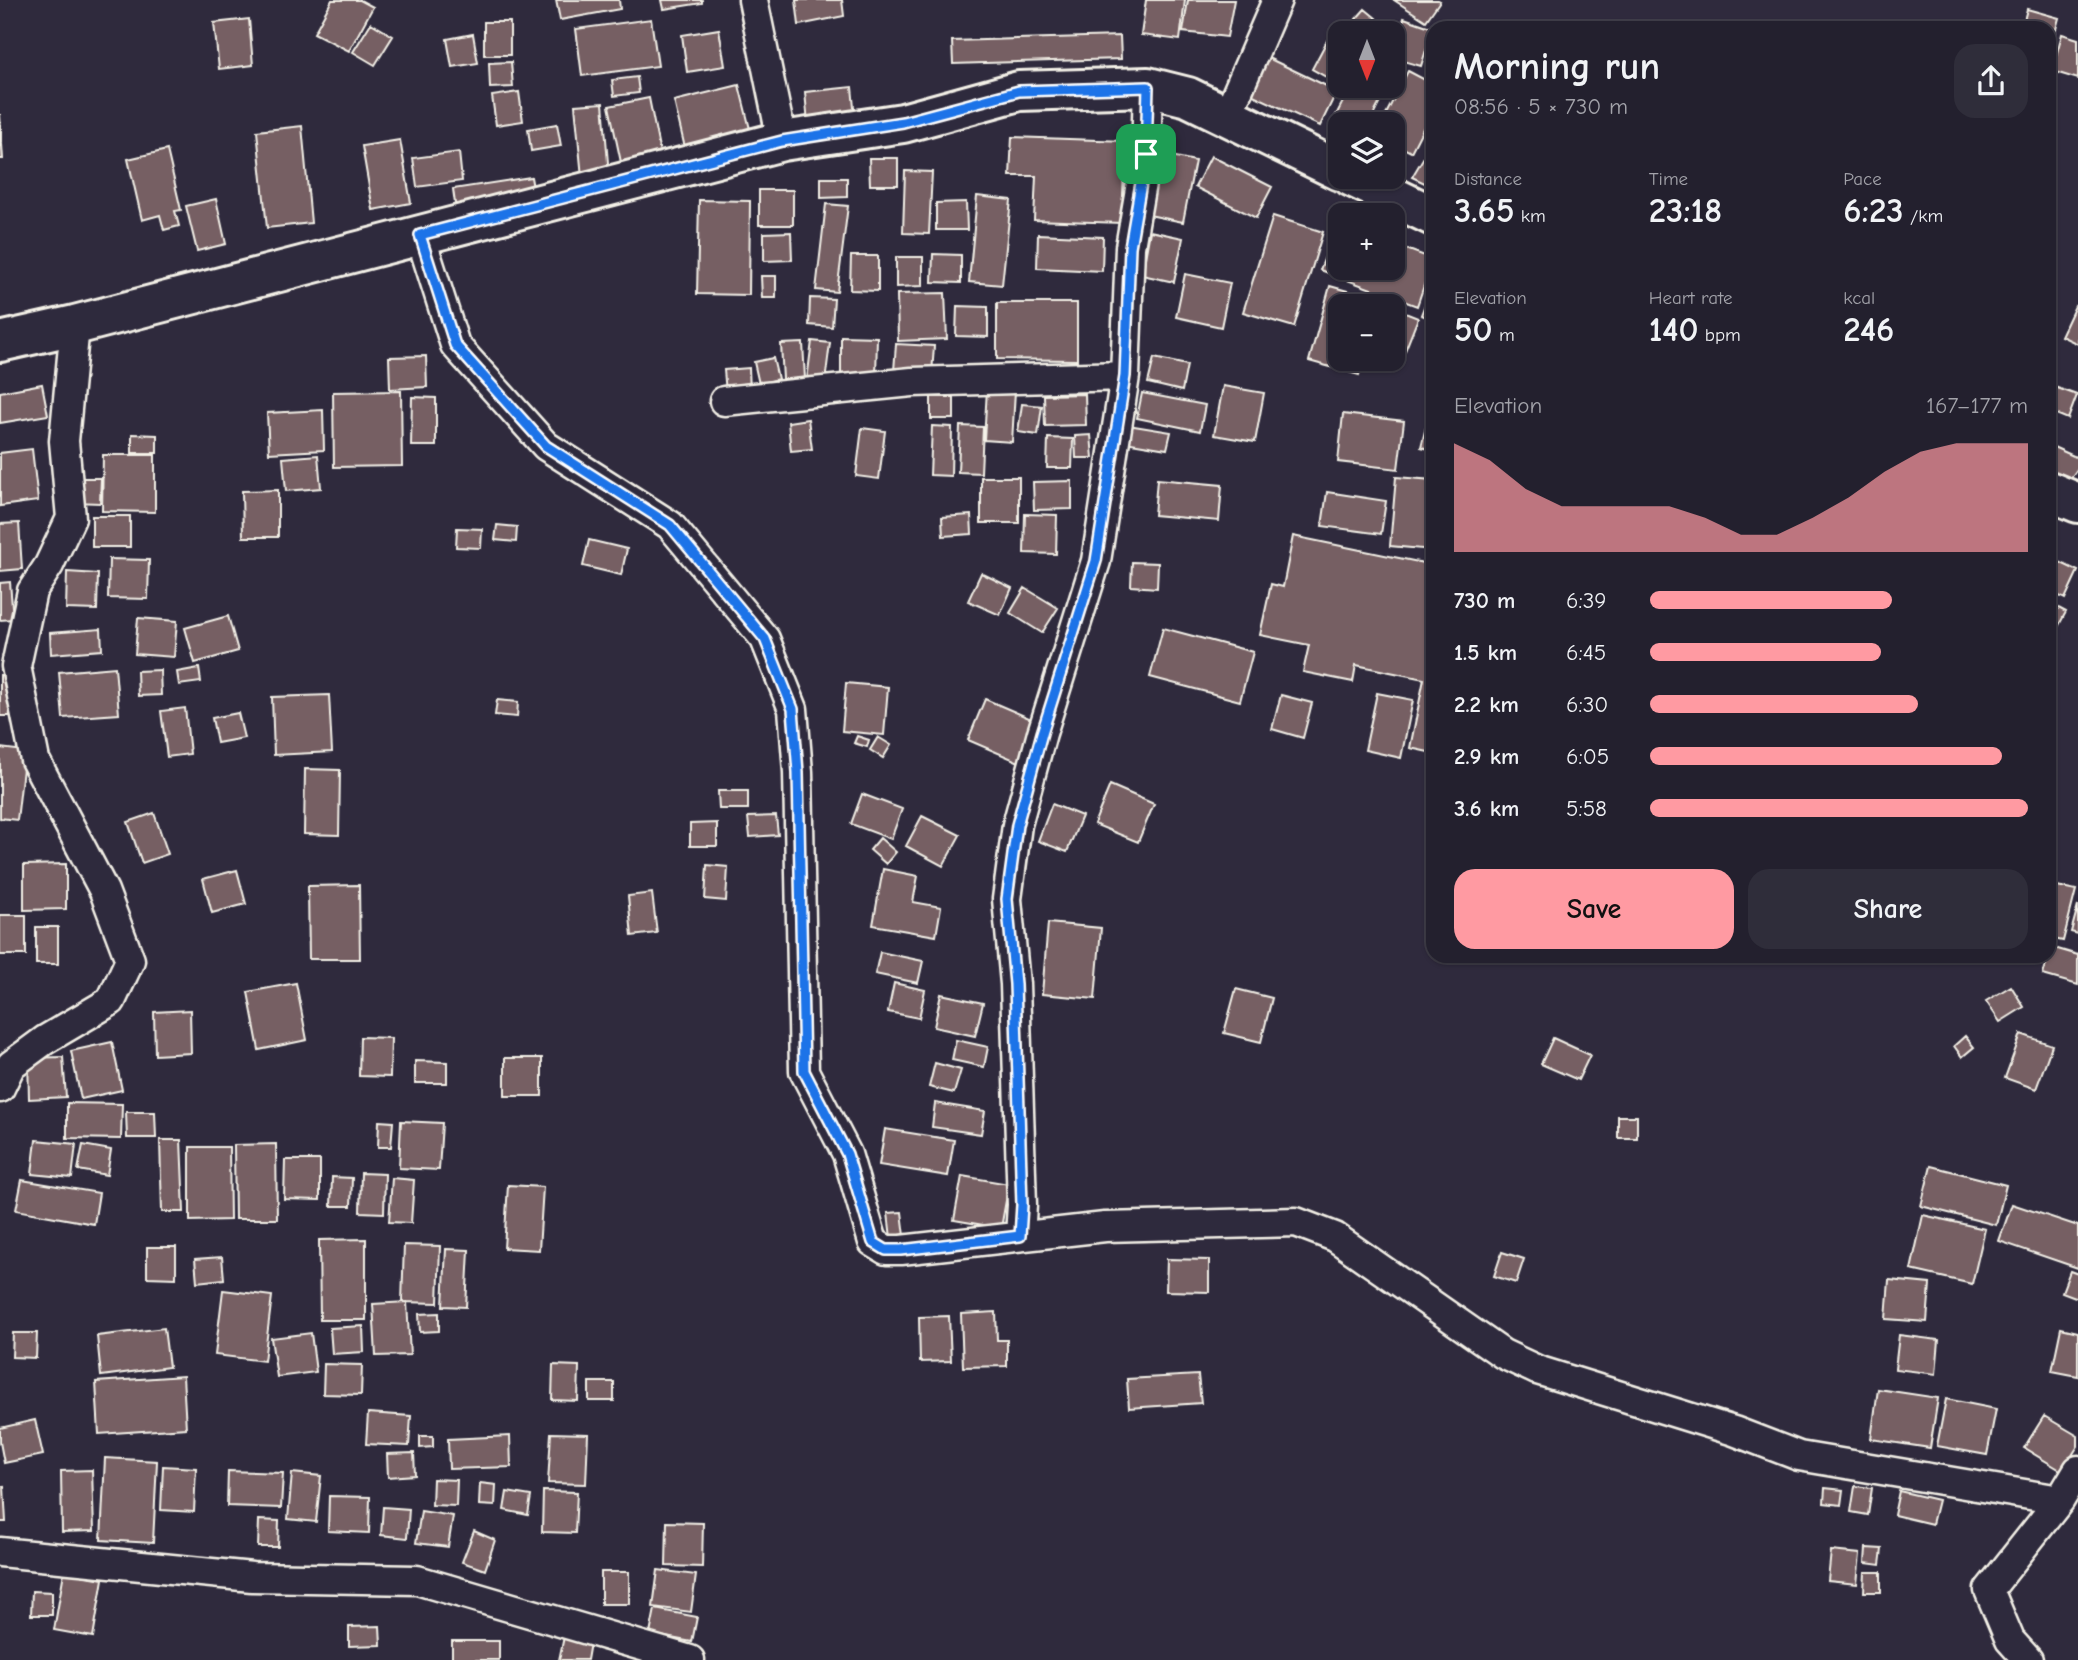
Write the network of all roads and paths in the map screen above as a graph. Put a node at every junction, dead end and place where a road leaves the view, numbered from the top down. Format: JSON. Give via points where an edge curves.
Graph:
{"nodes":[{"id":1,"x":753,"y":0,"type":"edge"},
{"id":2,"x":1277,"y":0,"type":"edge"},
{"id":3,"x":1148,"y":87,"type":"junction"},
{"id":4,"x":1227,"y":116,"type":"junction"},
{"id":5,"x":782,"y":141,"type":"junction"},
{"id":6,"x":1328,"y":165,"type":"edge"},
{"id":7,"x":1377,"y":189,"type":"edge"},
{"id":8,"x":1426,"y":213,"type":"edge"},
{"id":9,"x":420,"y":235,"type":"junction"},
{"id":10,"x":75,"y":325,"type":"junction"},
{"id":11,"x":0,"y":342,"type":"edge"},
{"id":12,"x":1125,"y":376,"type":"junction"},
{"id":13,"x":724,"y":401,"type":"dead end"},
{"id":14,"x":2056,"y":494,"type":"edge"},
{"id":15,"x":2078,"y":503,"type":"edge"},
{"id":16,"x":0,"y":1088,"type":"edge"},
{"id":17,"x":1020,"y":1236,"type":"junction"},
{"id":18,"x":2078,"y":1469,"type":"edge"},
{"id":19,"x":2060,"y":1500,"type":"junction"},
{"id":20,"x":0,"y":1552,"type":"edge"},
{"id":21,"x":690,"y":1660,"type":"edge"},
{"id":22,"x":2028,"y":1660,"type":"edge"}],
"edges":[{"from":1,"to":5,"type":"street"},
{"from":2,"to":4,"type":"street"},
{"from":3,"to":4,"type":"street","via":[[1188,97]]},
{"from":3,"to":5,"type":"street","via":[[1019,91],[903,122]]},
{"from":3,"to":12,"type":"street","via":[[1146,154],[1130,247]]},
{"from":4,"to":6,"type":"street"},
{"from":5,"to":9,"type":"street"},
{"from":7,"to":8,"type":"street"},
{"from":9,"to":10,"type":"street"},
{"from":9,"to":17,"type":"street","via":[[455,345],[546,446],[670,525],[765,639],[793,709],[804,1071],[847,1154],[873,1242],[886,1250],[901,1250]]},
{"from":10,"to":11,"type":"street"},
{"from":10,"to":16,"type":"street","via":[[64,440],[71,518],[32,591],[16,666],[35,760],[104,891],[130,960],[111,1001],[11,1065]]},
{"from":12,"to":13,"type":"street","via":[[912,382]]},
{"from":12,"to":17,"type":"street","via":[[1096,561],[1017,825],[1007,899],[1015,984]]},
{"from":14,"to":15,"type":"street"},
{"from":17,"to":19,"type":"street","via":[[1105,1227],[1296,1222],[1335,1237],[1503,1354],[1537,1370],[1734,1431],[1798,1456]]},
{"from":18,"to":19,"type":"street"},
{"from":19,"to":22,"type":"street","via":[[1989,1590],[2010,1640]]},
{"from":20,"to":21,"type":"street","via":[[251,1577],[416,1580]]}]}
